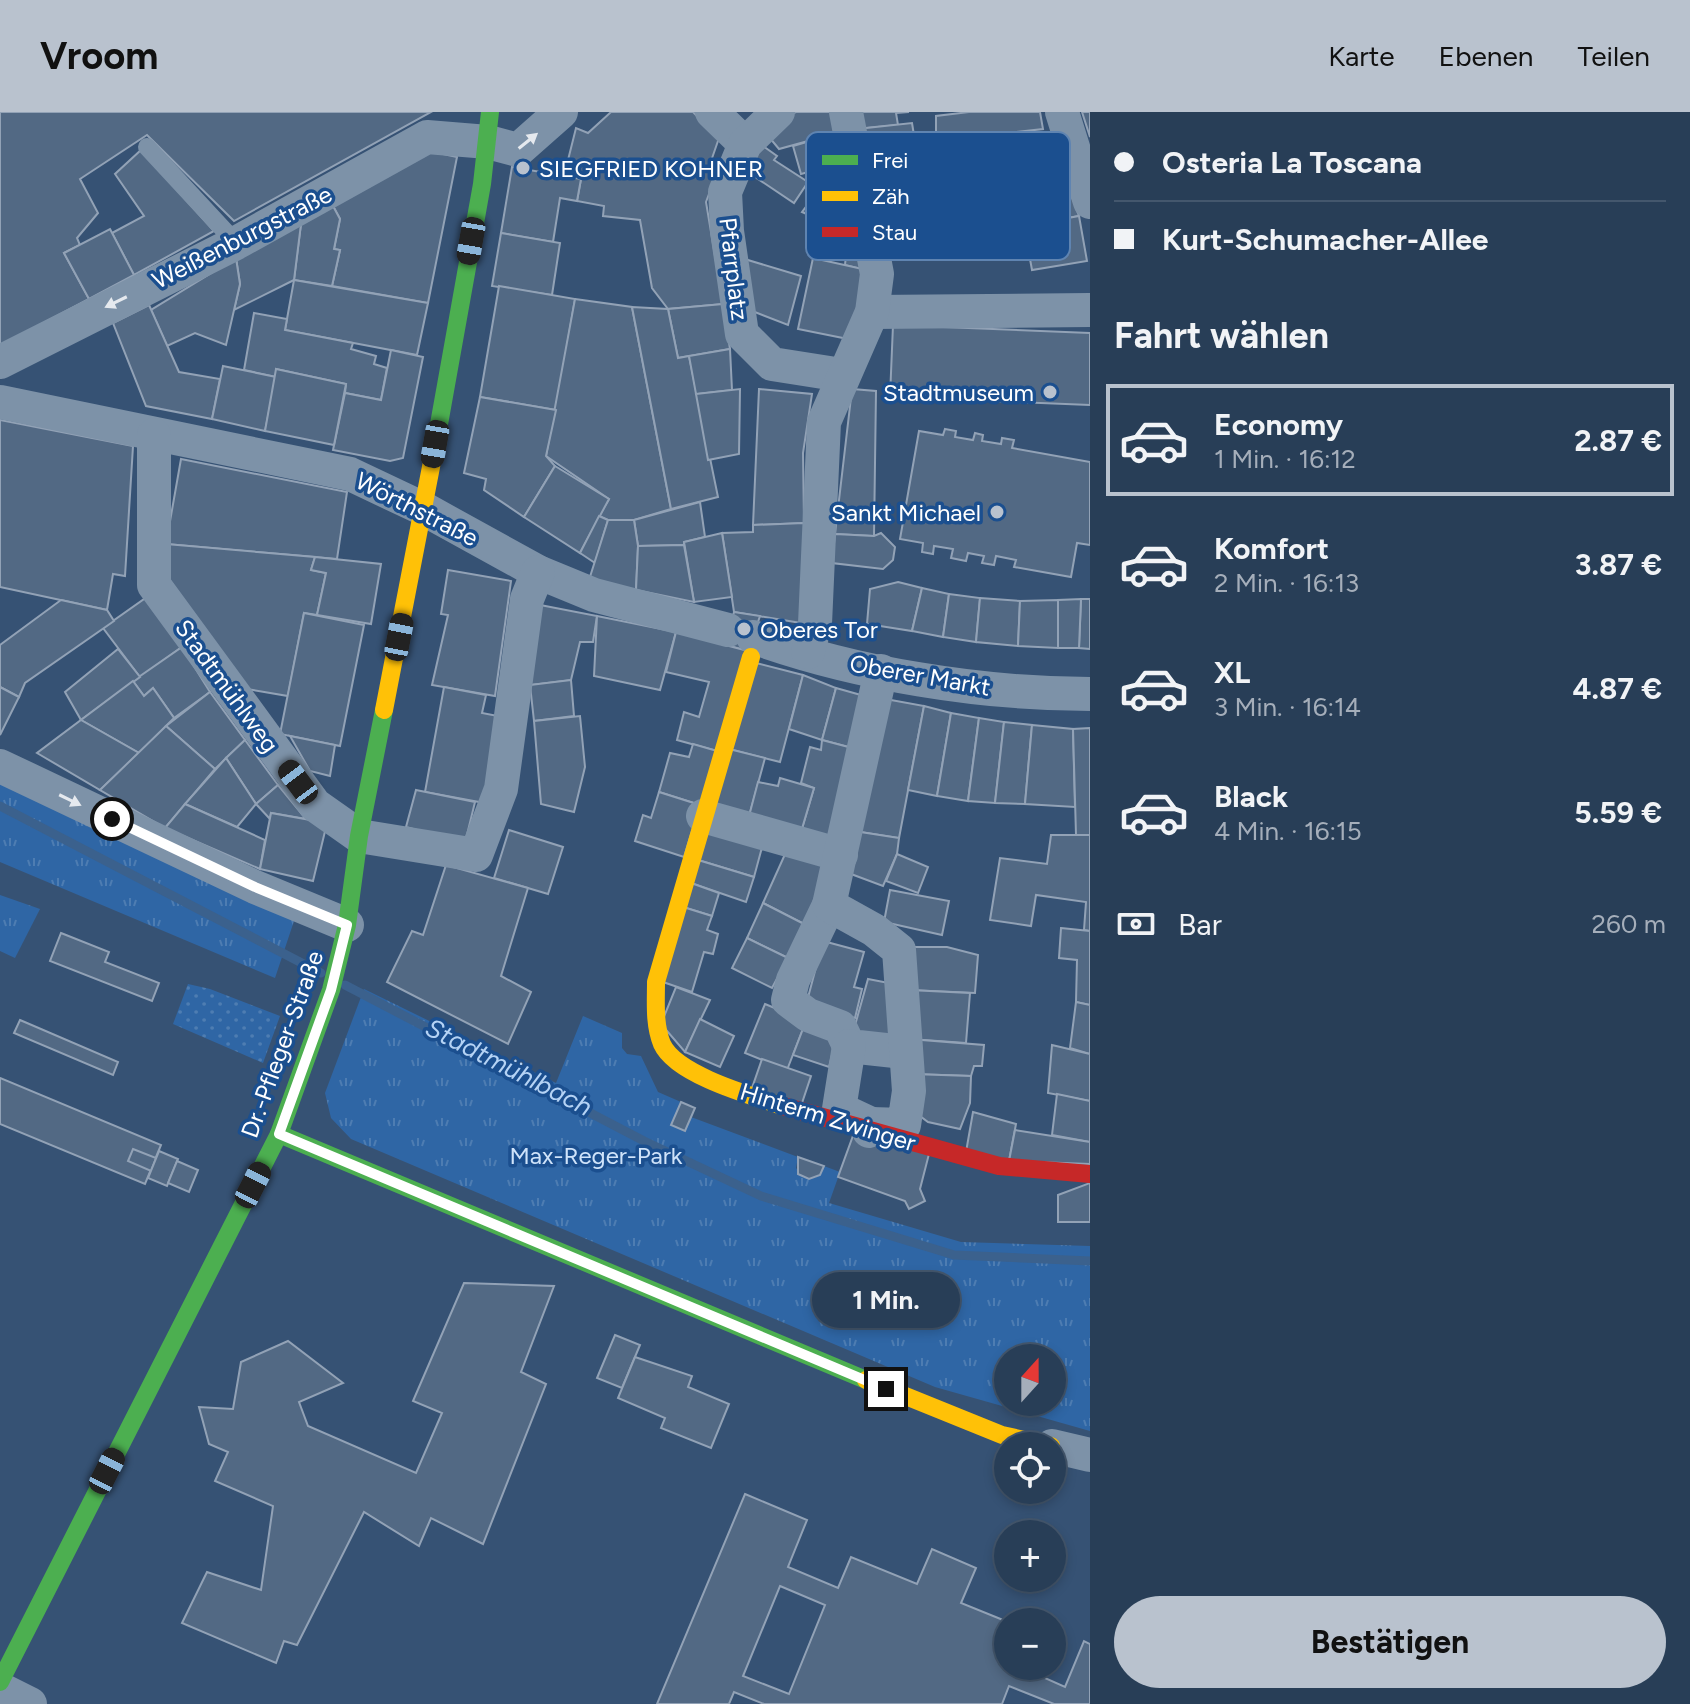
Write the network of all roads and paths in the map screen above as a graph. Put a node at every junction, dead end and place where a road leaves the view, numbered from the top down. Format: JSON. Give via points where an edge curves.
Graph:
{"nodes":[{"id":1,"x":561,"y":112,"type":"edge"},
{"id":2,"x":712,"y":112,"type":"edge"},
{"id":3,"x":778,"y":112,"type":"edge"},
{"id":4,"x":846,"y":112,"type":"edge"},
{"id":5,"x":1062,"y":112,"type":"edge"},
{"id":6,"x":489,"y":127,"type":"edge"},
{"id":7,"x":850,"y":132,"type":"edge"},
{"id":8,"x":1068,"y":132,"type":"edge"},
{"id":9,"x":1070,"y":138,"type":"edge"},
{"id":10,"x":745,"y":144,"type":"junction"},
{"id":11,"x":147,"y":147,"type":"dead end"},
{"id":12,"x":1090,"y":202,"type":"edge"},
{"id":13,"x":236,"y":243,"type":"junction"},
{"id":14,"x":874,"y":260,"type":"edge"},
{"id":15,"x":1090,"y":310,"type":"edge"},
{"id":16,"x":872,"y":312,"type":"junction"},
{"id":17,"x":0,"y":362,"type":"edge"},
{"id":18,"x":842,"y":375,"type":"junction"},
{"id":19,"x":0,"y":402,"type":"edge"},
{"id":20,"x":154,"y":435,"type":"junction"},
{"id":21,"x":424,"y":509,"type":"junction"},
{"id":22,"x":538,"y":572,"type":"junction"},
{"id":23,"x":748,"y":641,"type":"junction"},
{"id":24,"x":808,"y":652,"type":"junction"},
{"id":25,"x":878,"y":684,"type":"junction"},
{"id":26,"x":1090,"y":694,"type":"edge"},
{"id":27,"x":0,"y":766,"type":"edge"},
{"id":28,"x":703,"y":816,"type":"junction"},
{"id":29,"x":359,"y":836,"type":"junction"},
{"id":30,"x":841,"y":855,"type":"junction"},
{"id":31,"x":829,"y":905,"type":"junction"},
{"id":32,"x":347,"y":925,"type":"junction"},
{"id":33,"x":849,"y":1046,"type":"junction"},
{"id":34,"x":904,"y":1052,"type":"junction"},
{"id":35,"x":870,"y":1128,"type":"junction"},
{"id":36,"x":279,"y":1134,"type":"junction"},
{"id":37,"x":1090,"y":1174,"type":"edge"},
{"id":38,"x":994,"y":1432,"type":"edge"},
{"id":39,"x":1066,"y":1449,"type":"edge"},
{"id":40,"x":1090,"y":1455,"type":"edge"},
{"id":41,"x":0,"y":1682,"type":"edge"},
{"id":42,"x":0,"y":1689,"type":"edge"},
{"id":43,"x":30,"y":1704,"type":"edge"}],
"edges":[{"from":6,"to":1,"type":"street","name":"Weißenburgstraße","one_way":true,"via":[[518,150]]},
{"from":2,"to":10,"type":"street"},
{"from":3,"to":10,"type":"street"},
{"from":4,"to":7,"type":"street"},
{"from":5,"to":8,"type":"street"},
{"from":6,"to":13,"type":"street","name":"Weißenburgstraße","via":[[427,137]]},
{"from":6,"to":21,"type":"street","name":"Dr.-Pfleger-Straße"},
{"from":9,"to":12,"type":"street"},
{"from":10,"to":18,"type":"street","name":"Pfarrplatz","via":[[725,192],[742,334],[772,364]]},
{"from":11,"to":13,"type":"lane"},
{"from":13,"to":17,"type":"street","name":"Weißenburgstraße","one_way":true},
{"from":14,"to":16,"type":"street"},
{"from":15,"to":16,"type":"street"},
{"from":16,"to":18,"type":"street"},
{"from":18,"to":24,"type":"street","via":[[824,422],[815,624]]},
{"from":19,"to":20,"type":"street","name":"Wörthstraße"},
{"from":20,"to":21,"type":"street","name":"Wörthstraße","via":[[350,474]]},
{"from":20,"to":29,"type":"street","name":"Stadtmühlweg","via":[[154,585],[315,805]]},
{"from":21,"to":22,"type":"street","name":"Wörthstraße"},
{"from":21,"to":29,"type":"street","name":"Dr.-Pfleger-Straße"},
{"from":22,"to":23,"type":"street","name":"Wörthstraße","via":[[594,595]]},
{"from":22,"to":29,"type":"street","name":"Stadtmühlweg","via":[[527,599],[501,789],[476,855]]},
{"from":23,"to":24,"type":"street","name":"Oberer Markt"},
{"from":23,"to":28,"type":"street","name":"Hinterm Zwinger"},
{"from":24,"to":25,"type":"street","name":"Oberer Markt"},
{"from":25,"to":26,"type":"street","name":"Oberer Markt"},
{"from":25,"to":30,"type":"street"},
{"from":27,"to":32,"type":"street","one_way":true},
{"from":28,"to":30,"type":"street"},
{"from":28,"to":35,"type":"street","name":"Hinterm Zwinger","via":[[656,982],[656,1027],[667,1055],[740,1091],[811,1116]]},
{"from":29,"to":32,"type":"street","name":"Dr.-Pfleger-Straße"},
{"from":30,"to":31,"type":"street"},
{"from":31,"to":33,"type":"street","via":[[788,1000],[808,1015],[840,1027]]},
{"from":31,"to":34,"type":"street","via":[[899,950]]},
{"from":32,"to":36,"type":"street","name":"Dr.-Pfleger-Straße","via":[[331,990]]},
{"from":33,"to":34,"type":"street"},
{"from":33,"to":35,"type":"street","via":[[839,1109]]},
{"from":34,"to":35,"type":"street","via":[[909,1091],[904,1125]]},
{"from":35,"to":37,"type":"street","name":"Hinterm Zwinger","via":[[1001,1167]]},
{"from":36,"to":38,"type":"street"},
{"from":36,"to":41,"type":"street","name":"Dr.-Pfleger-Straße"},
{"from":39,"to":40,"type":"street"},
{"from":42,"to":43,"type":"street"}]}
